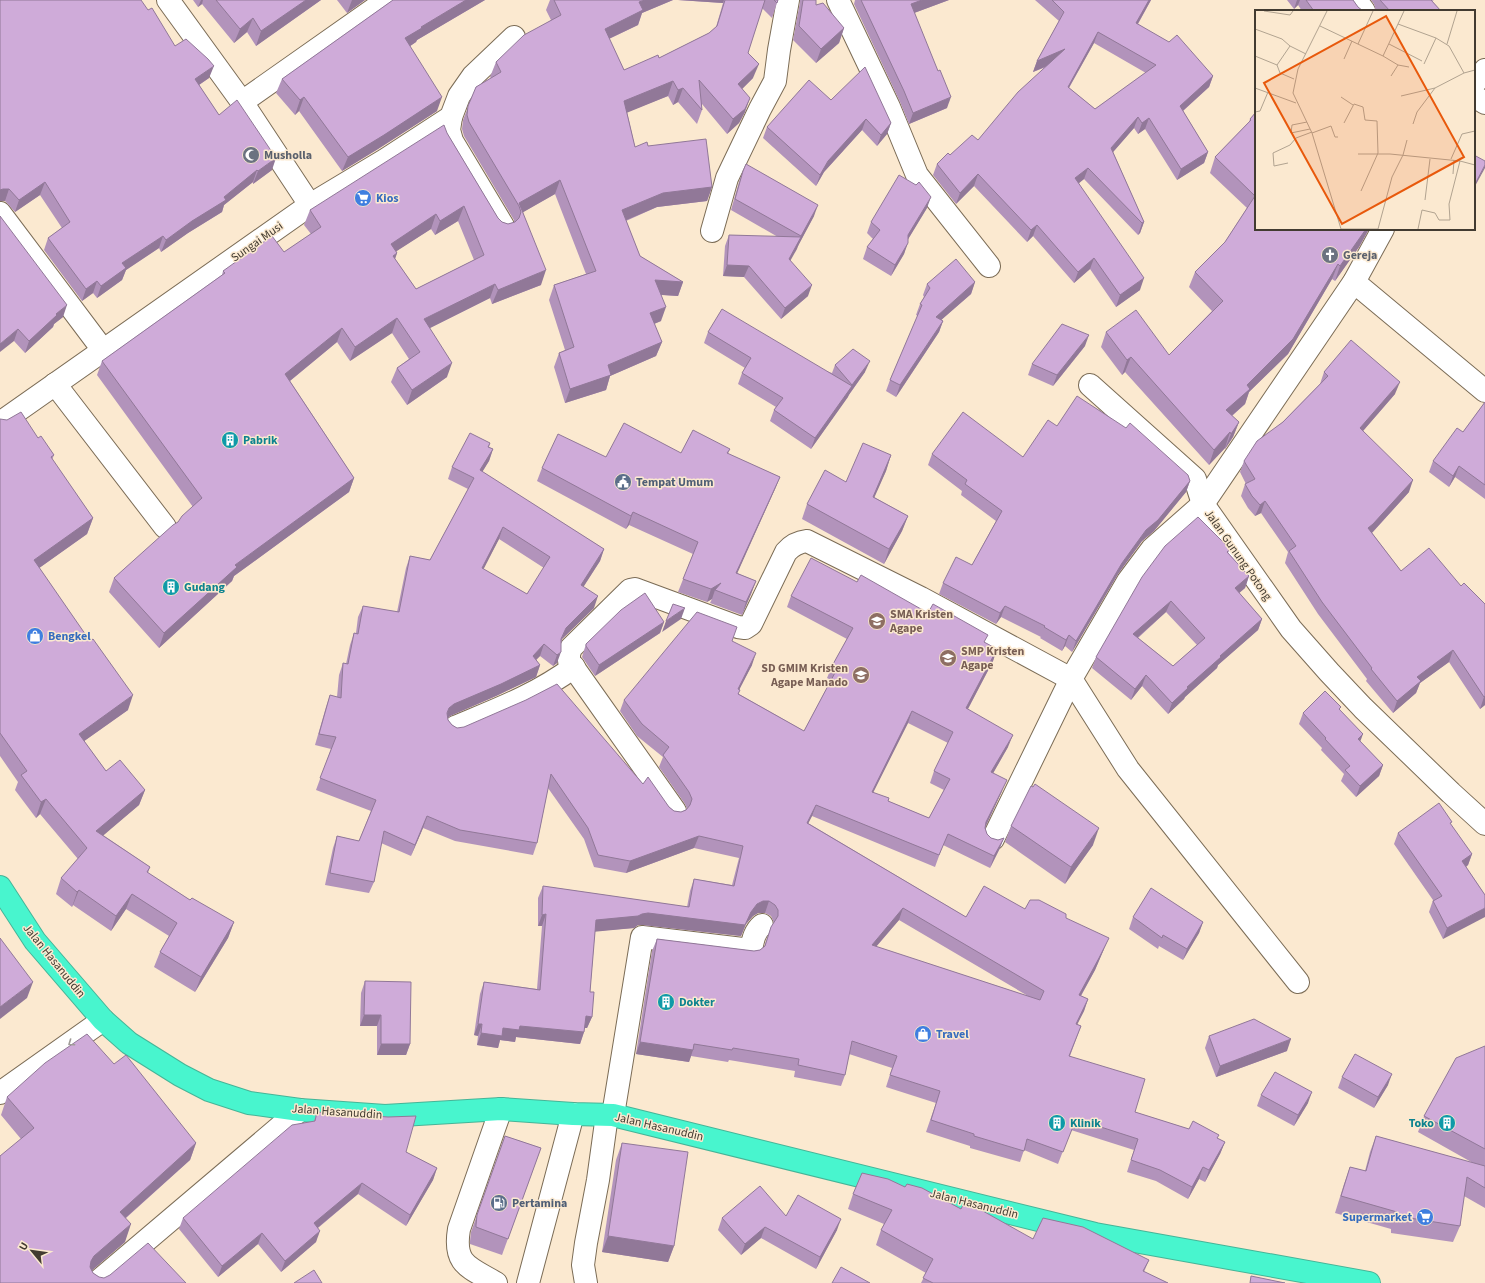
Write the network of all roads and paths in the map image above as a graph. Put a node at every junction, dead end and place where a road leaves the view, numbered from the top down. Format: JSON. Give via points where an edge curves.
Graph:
{"nodes":[{"id":1,"x":168,"y":0,"type":"edge"},
{"id":2,"x":387,"y":0,"type":"edge"},
{"id":3,"x":788,"y":0,"type":"edge"},
{"id":4,"x":838,"y":0,"type":"edge"},
{"id":5,"x":1356,"y":0,"type":"edge"},
{"id":6,"x":1363,"y":10,"type":"edge"},
{"id":7,"x":514,"y":37,"type":"dead end"},
{"id":8,"x":1485,"y":70,"type":"edge"},
{"id":9,"x":1475,"y":83,"type":"edge"},
{"id":10,"x":1475,"y":97,"type":"edge"},
{"id":11,"x":242,"y":102,"type":"junction"},
{"id":12,"x":1485,"y":103,"type":"edge"},
{"id":13,"x":451,"y":117,"type":"junction"},
{"id":14,"x":310,"y":205,"type":"junction"},
{"id":15,"x":0,"y":213,"type":"edge"},
{"id":16,"x":503,"y":226,"type":"edge"},
{"id":17,"x":1382,"y":230,"type":"edge"},
{"id":18,"x":712,"y":231,"type":"dead end"},
{"id":19,"x":989,"y":266,"type":"dead end"},
{"id":20,"x":1354,"y":282,"type":"junction"},
{"id":21,"x":103,"y":350,"type":"junction"},
{"id":22,"x":55,"y":384,"type":"junction"},
{"id":23,"x":1090,"y":385,"type":"dead end"},
{"id":24,"x":1485,"y":391,"type":"edge"},
{"id":25,"x":0,"y":423,"type":"edge"},
{"id":26,"x":1203,"y":504,"type":"junction"},
{"id":27,"x":164,"y":527,"type":"dead end"},
{"id":28,"x":574,"y":667,"type":"junction"},
{"id":29,"x":1072,"y":679,"type":"junction"},
{"id":30,"x":455,"y":727,"type":"edge"},
{"id":31,"x":675,"y":811,"type":"edge"},
{"id":32,"x":1485,"y":824,"type":"edge"},
{"id":33,"x":993,"y":839,"type":"edge"},
{"id":34,"x":0,"y":887,"type":"edge"},
{"id":35,"x":762,"y":925,"type":"dead end"},
{"id":36,"x":1298,"y":982,"type":"dead end"},
{"id":37,"x":103,"y":1020,"type":"junction"},
{"id":38,"x":0,"y":1093,"type":"edge"},
{"id":39,"x":501,"y":1108,"type":"junction"},
{"id":40,"x":300,"y":1110,"type":"junction"},
{"id":41,"x":573,"y":1114,"type":"junction"},
{"id":42,"x":610,"y":1115,"type":"junction"},
{"id":43,"x":96,"y":1283,"type":"edge"},
{"id":44,"x":496,"y":1283,"type":"edge"},
{"id":45,"x":528,"y":1283,"type":"edge"},
{"id":46,"x":586,"y":1283,"type":"edge"},
{"id":47,"x":1370,"y":1283,"type":"edge"}],
"edges":[{"from":1,"to":11,"type":"street"},
{"from":2,"to":11,"type":"street"},
{"from":3,"to":18,"type":"street","via":[[776,81],[727,178]]},
{"from":4,"to":19,"type":"street","via":[[889,107],[917,175]]},
{"from":5,"to":6,"type":"street"},
{"from":7,"to":13,"type":"street","via":[[473,76],[459,96]]},
{"from":8,"to":9,"type":"street"},
{"from":10,"to":12,"type":"street"},
{"from":11,"to":14,"type":"street"},
{"from":13,"to":14,"type":"street","name":"Sungai Musi"},
{"from":13,"to":16,"type":"street","via":[[449,130],[452,141]]},
{"from":14,"to":21,"type":"street","name":"Sungai Musi"},
{"from":15,"to":21,"type":"street"},
{"from":17,"to":20,"type":"street","name":"Jalan Gunung Potong"},
{"from":20,"to":24,"type":"street"},
{"from":20,"to":26,"type":"street","name":"Jalan Gunung Potong"},
{"from":21,"to":22,"type":"street","name":"Sungai Musi"},
{"from":22,"to":25,"type":"street","name":"Sungai Musi"},
{"from":22,"to":27,"type":"street"},
{"from":23,"to":26,"type":"street","via":[[1195,479]]},
{"from":26,"to":29,"type":"street","via":[[1152,549],[1128,581]]},
{"from":26,"to":32,"type":"street","name":"Jalan Gunung Potong","via":[[1291,629],[1329,672],[1412,756]]},
{"from":28,"to":29,"type":"street","via":[[569,661],[571,648],[630,590],[635,589],[745,628],[751,624],[786,552],[791,546],[807,541],[921,598]]},
{"from":28,"to":30,"type":"street","via":[[517,702]]},
{"from":28,"to":31,"type":"street"},
{"from":29,"to":33,"type":"street"},
{"from":29,"to":36,"type":"street","via":[[1128,769]]},
{"from":34,"to":37,"type":"highway","name":"Jalan Hasanuddin","via":[[34,941]]},
{"from":35,"to":42,"type":"street","via":[[753,936],[751,950],[642,937]]},
{"from":37,"to":38,"type":"street","one_way":true},
{"from":37,"to":40,"type":"highway","name":"Jalan Hasanuddin","via":[[129,1043],[209,1090],[249,1103]]},
{"from":39,"to":40,"type":"highway","name":"Jalan Hasanuddin","via":[[385,1116]]},
{"from":39,"to":41,"type":"highway","name":"Jalan Hasanuddin"},
{"from":39,"to":44,"type":"street","via":[[457,1241],[458,1253],[463,1263]]},
{"from":40,"to":43,"type":"street"},
{"from":41,"to":42,"type":"highway","name":"Jalan Hasanuddin"},
{"from":41,"to":45,"type":"street"},
{"from":42,"to":46,"type":"street","via":[[586,1243],[583,1266]]},
{"from":42,"to":47,"type":"highway","name":"Jalan Hasanuddin","via":[[1095,1234]]}]}
